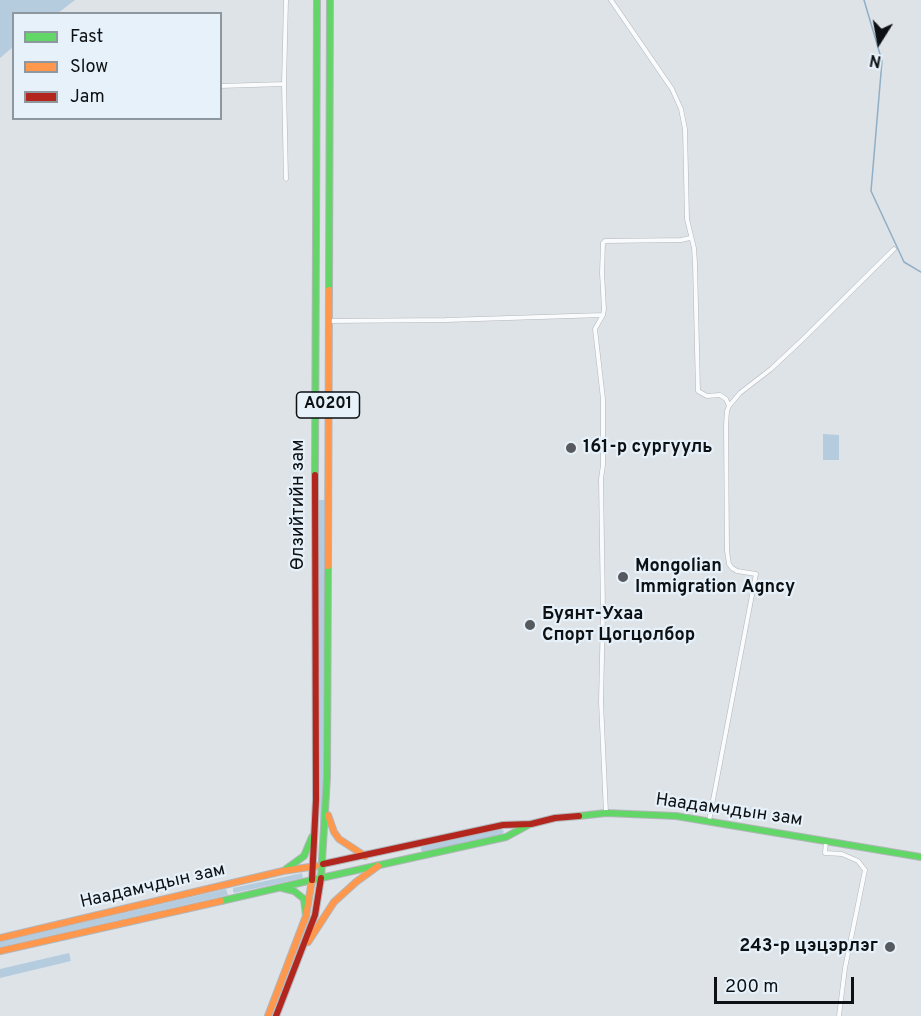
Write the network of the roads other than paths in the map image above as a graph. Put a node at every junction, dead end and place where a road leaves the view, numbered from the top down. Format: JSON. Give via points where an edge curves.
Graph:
{"nodes":[{"id":1,"x":286,"y":0,"type":"edge"},
{"id":2,"x":317,"y":0,"type":"edge"},
{"id":3,"x":330,"y":0,"type":"edge"},
{"id":4,"x":611,"y":0,"type":"edge"},
{"id":5,"x":284,"y":84,"type":"junction"},
{"id":6,"x":222,"y":86,"type":"edge"},
{"id":7,"x":286,"y":179,"type":"dead end"},
{"id":8,"x":314,"y":231,"type":"junction"},
{"id":9,"x":328,"y":231,"type":"junction"},
{"id":10,"x":690,"y":238,"type":"junction"},
{"id":11,"x":894,"y":249,"type":"dead end"},
{"id":12,"x":603,"y":315,"type":"junction"},
{"id":13,"x":327,"y":321,"type":"junction"},
{"id":14,"x":729,"y":406,"type":"junction"},
{"id":15,"x":326,"y":809,"type":"junction"},
{"id":16,"x":606,"y":813,"type":"junction"},
{"id":17,"x":709,"y":821,"type":"junction"},
{"id":18,"x":531,"y":824,"type":"junction"},
{"id":19,"x":315,"y":829,"type":"junction"},
{"id":20,"x":826,"y":841,"type":"junction"},
{"id":21,"x":420,"y":843,"type":"junction"},
{"id":22,"x":412,"y":845,"type":"junction"},
{"id":23,"x":365,"y":856,"type":"junction"},
{"id":24,"x":419,"y":856,"type":"junction"},
{"id":25,"x":921,"y":856,"type":"edge"},
{"id":26,"x":323,"y":864,"type":"junction"},
{"id":27,"x":313,"y":866,"type":"junction"},
{"id":28,"x":378,"y":866,"type":"junction"},
{"id":29,"x":283,"y":871,"type":"junction"},
{"id":30,"x":321,"y":878,"type":"junction"},
{"id":31,"x":312,"y":880,"type":"junction"},
{"id":32,"x":230,"y":884,"type":"junction"},
{"id":33,"x":279,"y":887,"type":"junction"},
{"id":34,"x":233,"y":898,"type":"junction"},
{"id":35,"x":306,"y":916,"type":"junction"},
{"id":36,"x":0,"y":938,"type":"edge"},
{"id":37,"x":0,"y":951,"type":"edge"},
{"id":38,"x":301,"y":952,"type":"junction"},
{"id":39,"x":268,"y":1016,"type":"edge"},
{"id":40,"x":276,"y":1016,"type":"edge"},
{"id":41,"x":839,"y":1016,"type":"edge"}],
"edges":[{"from":1,"to":5,"type":"street"},
{"from":2,"to":8,"type":"main road","name":"Өлзийтийн зам","number":"A0201"},
{"from":3,"to":9,"type":"main road","name":"Өлзийтийн зам","number":"A0201"},
{"from":4,"to":10,"type":"street","via":[[672,89],[681,109]]},
{"from":5,"to":6,"type":"street"},
{"from":5,"to":7,"type":"street"},
{"from":8,"to":9,"type":"main road"},
{"from":8,"to":19,"type":"main road","name":"Өлзийтийн зам","number":"A0201"},
{"from":9,"to":13,"type":"main road","name":"Өлзийтийн зам","number":"A0201"},
{"from":10,"to":12,"type":"street","via":[[605,241]]},
{"from":10,"to":14,"type":"street","via":[[695,263],[698,391],[706,396],[720,395]]},
{"from":11,"to":14,"type":"street"},
{"from":12,"to":13,"type":"street"},
{"from":12,"to":16,"type":"street","via":[[595,329],[603,399],[601,702]]},
{"from":13,"to":15,"type":"main road","name":"Өлзийтийн зам","number":"A0201"},
{"from":14,"to":17,"type":"street","via":[[729,564],[737,571],[756,574]]},
{"from":15,"to":23,"type":"main road","via":[[339,839]]},
{"from":15,"to":26,"type":"main road","name":"Өлзийтийн зам","number":"A0201"},
{"from":16,"to":17,"type":"main road","name":"Наадамчдын зам"},
{"from":16,"to":18,"type":"main road","name":"Наадамчдын зам"},
{"from":17,"to":20,"type":"main road","name":"Наадамчдын зам"},
{"from":18,"to":21,"type":"main road","name":"Наадамчдын зам","via":[[503,825]]},
{"from":18,"to":24,"type":"main road","name":"Наадамчдын зам","via":[[506,837]]},
{"from":19,"to":27,"type":"main road","name":"Өлзийтийн зам","number":"A0201"},
{"from":19,"to":29,"type":"main road","via":[[304,856]]},
{"from":20,"to":25,"type":"main road","name":"Наадамчдын зам"},
{"from":20,"to":41,"type":"street","via":[[825,853],[842,854],[858,861],[865,870]]},
{"from":21,"to":22,"type":"main road","name":"Наадамчдын зам"},
{"from":21,"to":24,"type":"main road"},
{"from":22,"to":23,"type":"main road","name":"Наадамчдын зам"},
{"from":22,"to":24,"type":"main road"},
{"from":23,"to":26,"type":"main road","name":"Наадамчдын зам"},
{"from":24,"to":28,"type":"main road","name":"Наадамчдын зам"},
{"from":26,"to":27,"type":"main road","name":"Наадамчдын зам"},
{"from":26,"to":30,"type":"main road","name":"Өлзийтийн зам"},
{"from":27,"to":29,"type":"main road","name":"Наадамчдын зам"},
{"from":27,"to":31,"type":"main road","name":"Өлзийтийн зам"},
{"from":28,"to":30,"type":"main road","name":"Наадамчдын зам"},
{"from":28,"to":38,"type":"main road","via":[[334,902]]},
{"from":29,"to":32,"type":"main road","name":"Наадамчдын зам"},
{"from":30,"to":31,"type":"main road","name":"Наадамчдын зам"},
{"from":30,"to":38,"type":"main road","name":"Өлзийтийн зам","via":[[315,915]]},
{"from":31,"to":33,"type":"main road","name":"Наадамчдын зам"},
{"from":31,"to":35,"type":"main road","name":"Өлзийтийн зам"},
{"from":32,"to":34,"type":"main road"},
{"from":32,"to":36,"type":"main road","name":"Наадамчдын зам"},
{"from":33,"to":34,"type":"main road","name":"Наадамчдын зам"},
{"from":33,"to":35,"type":"main road","via":[[304,899]]},
{"from":34,"to":37,"type":"main road","name":"Наадамчдын зам"},
{"from":35,"to":39,"type":"main road","name":"Өлзийтийн зам"},
{"from":38,"to":40,"type":"main road"}]}
